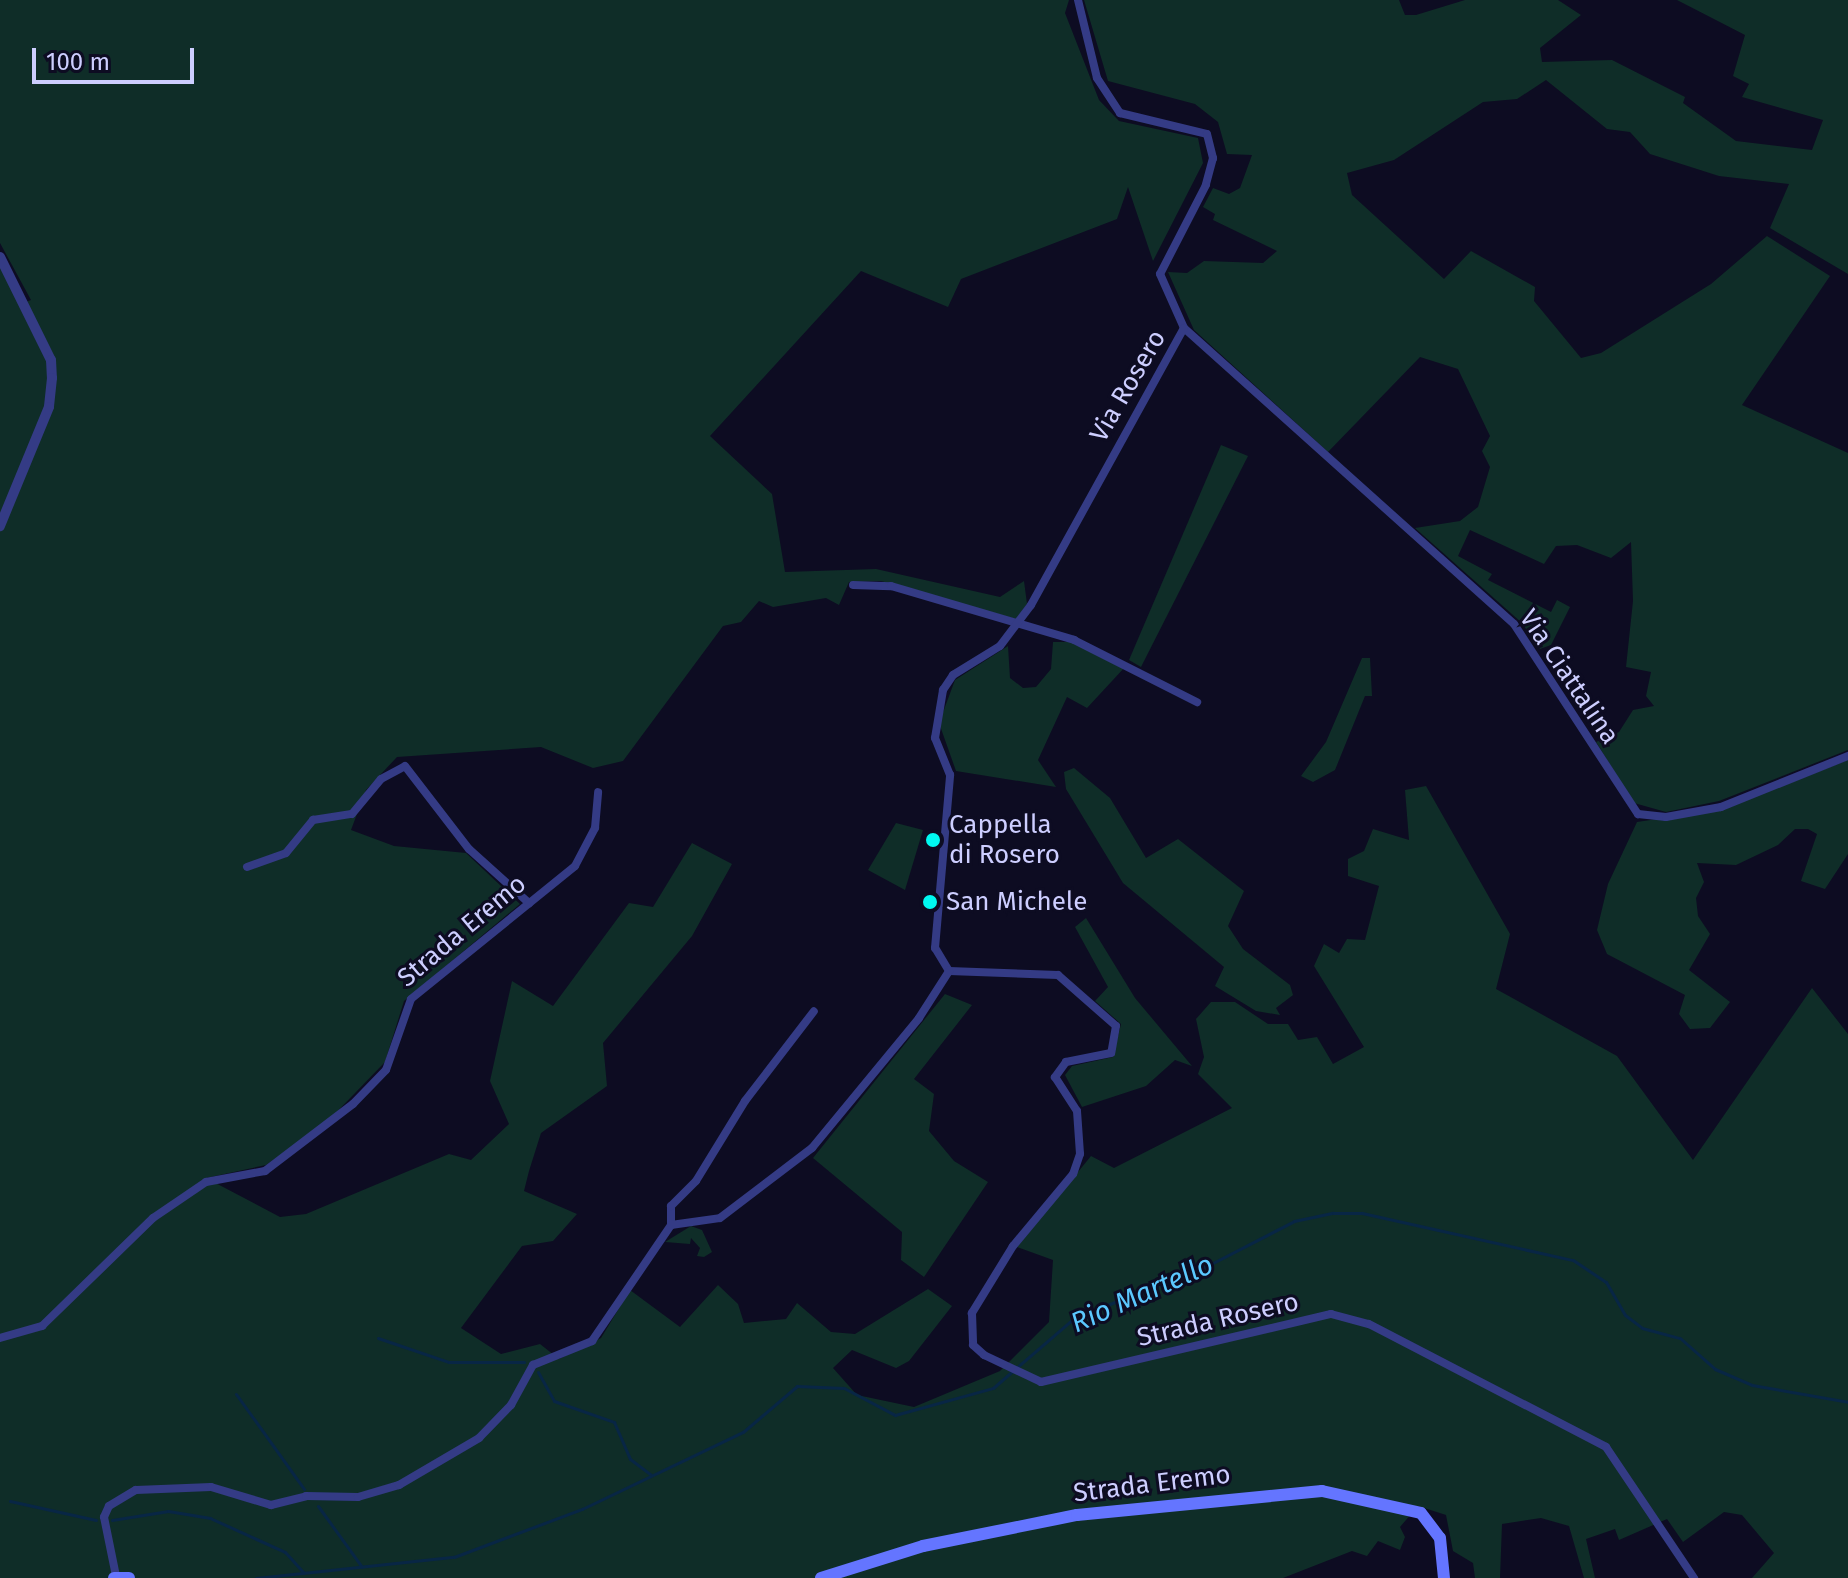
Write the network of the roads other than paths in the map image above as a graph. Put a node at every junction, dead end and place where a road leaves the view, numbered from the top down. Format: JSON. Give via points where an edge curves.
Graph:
{"nodes":[{"id":1,"x":1078,"y":0,"type":"edge"},
{"id":2,"x":0,"y":257,"type":"edge"},
{"id":3,"x":1184,"y":328,"type":"junction"},
{"id":4,"x":0,"y":526,"type":"edge"},
{"id":5,"x":853,"y":585,"type":"dead end"},
{"id":6,"x":1018,"y":624,"type":"junction"},
{"id":7,"x":1197,"y":702,"type":"dead end"},
{"id":8,"x":1848,"y":756,"type":"edge"},
{"id":9,"x":598,"y":792,"type":"dead end"},
{"id":10,"x":247,"y":867,"type":"dead end"},
{"id":11,"x":529,"y":903,"type":"junction"},
{"id":12,"x":949,"y":971,"type":"junction"},
{"id":13,"x":814,"y":1011,"type":"dead end"},
{"id":14,"x":671,"y":1225,"type":"junction"},
{"id":15,"x":0,"y":1338,"type":"edge"},
{"id":16,"x":120,"y":1577,"type":"edge"},
{"id":17,"x":821,"y":1578,"type":"edge"},
{"id":18,"x":1444,"y":1578,"type":"edge"},
{"id":19,"x":1694,"y":1578,"type":"edge"}],
"edges":[{"from":1,"to":3,"type":"street","name":"Via Rosero","via":[[1097,78],[1120,113],[1207,134],[1213,158],[1206,185],[1160,274]]},
{"from":2,"to":4,"type":"street","via":[[51,360],[52,378],[49,407]]},
{"from":3,"to":6,"type":"street","name":"Via Rosero"},
{"from":3,"to":8,"type":"street","name":"Via Ciattalina","via":[[1514,624],[1638,814],[1666,817],[1721,807]]},
{"from":5,"to":6,"type":"street","via":[[891,586]]},
{"from":6,"to":7,"type":"street","via":[[1095,648]]},
{"from":6,"to":12,"type":"street","via":[[991,653],[953,675],[934,721],[950,775],[935,948]]},
{"from":9,"to":11,"type":"street","name":"Strada Eremo","via":[[586,853]]},
{"from":10,"to":11,"type":"street","via":[[286,853],[313,820],[352,814],[381,779],[405,766],[469,849]]},
{"from":11,"to":15,"type":"street","name":"Strada Eremo","via":[[411,999],[386,1070],[322,1131],[265,1171],[206,1182],[153,1218],[42,1326]]},
{"from":12,"to":14,"type":"street","via":[[919,1018],[812,1148],[720,1218]]},
{"from":12,"to":19,"type":"street","name":"Strada Rosero","via":[[1058,975],[1116,1026],[1111,1053],[1059,1069],[1055,1077],[1077,1111],[1081,1133],[1073,1174],[1013,1246],[972,1313],[973,1345],[1002,1367],[1041,1382],[1331,1314],[1369,1324],[1606,1447]]},
{"from":13,"to":14,"type":"street","via":[[745,1101],[696,1181],[671,1206]]},
{"from":14,"to":16,"type":"street","via":[[592,1341],[533,1365],[511,1405],[479,1438],[399,1485],[358,1497],[306,1496],[271,1505],[211,1487],[136,1490],[109,1506],[104,1517]]},
{"from":17,"to":18,"type":"main road","name":"Strada Eremo","via":[[923,1546],[1077,1515],[1322,1491],[1421,1513],[1440,1538]]}]}
